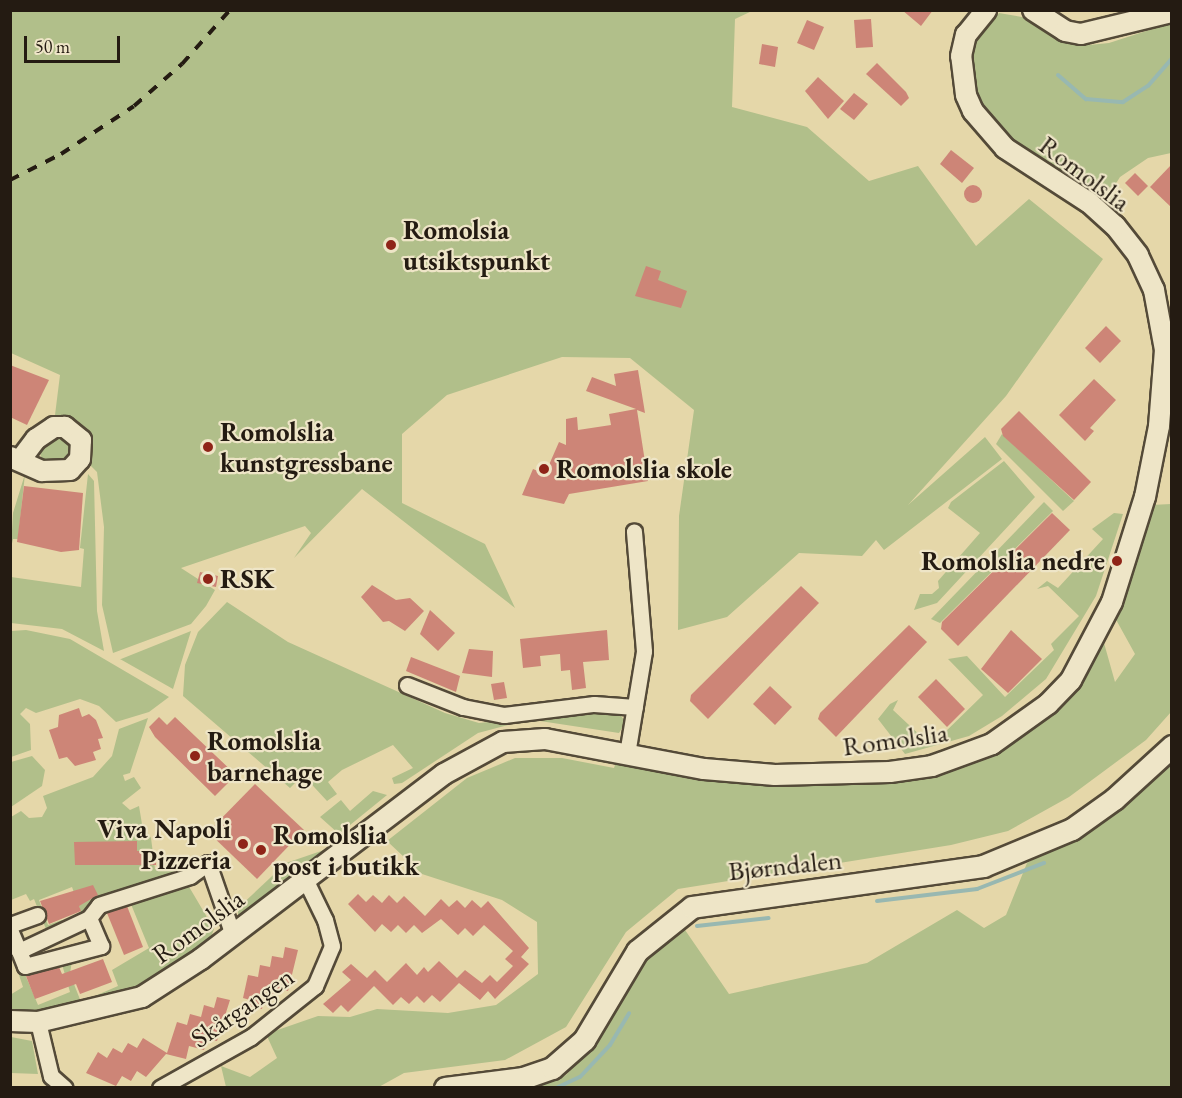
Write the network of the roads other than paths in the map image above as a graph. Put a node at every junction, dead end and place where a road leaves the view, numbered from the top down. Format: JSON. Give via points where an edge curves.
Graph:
{"nodes":[{"id":1,"x":986,"y":10,"type":"edge"},
{"id":2,"x":1033,"y":10,"type":"edge"},
{"id":3,"x":1145,"y":10,"type":"edge"},
{"id":4,"x":1172,"y":12,"type":"edge"},
{"id":5,"x":1117,"y":25,"type":"junction"},
{"id":6,"x":634,"y":531,"type":"dead end"},
{"id":7,"x":407,"y":685,"type":"dead end"},
{"id":8,"x":634,"y":707,"type":"junction"},
{"id":9,"x":1172,"y":746,"type":"edge"},
{"id":10,"x":627,"y":754,"type":"junction"},
{"id":11,"x":306,"y":881,"type":"junction"},
{"id":12,"x":37,"y":915,"type":"dead end"},
{"id":13,"x":89,"y":918,"type":"junction"},
{"id":14,"x":10,"y":925,"type":"edge"},
{"id":15,"x":10,"y":930,"type":"edge"},
{"id":16,"x":233,"y":935,"type":"junction"},
{"id":17,"x":19,"y":951,"type":"junction"},
{"id":18,"x":10,"y":1021,"type":"edge"},
{"id":19,"x":38,"y":1022,"type":"junction"},
{"id":20,"x":65,"y":1088,"type":"edge"},
{"id":21,"x":160,"y":1088,"type":"edge"},
{"id":22,"x":445,"y":1088,"type":"edge"}],
"edges":[{"from":1,"to":10,"type":"street","name":"Romolslia","via":[[966,35],[961,56],[973,111],[1005,148],[1088,202],[1115,226],[1138,255],[1162,321],[1163,386],[1145,498],[1112,602],[1090,649],[1071,680],[1021,726],[992,744],[932,766],[843,775],[775,775],[704,769]]},
{"from":2,"to":5,"type":"street","via":[[1073,34]]},
{"from":3,"to":5,"type":"street"},
{"from":4,"to":5,"type":"street"},
{"from":6,"to":8,"type":"street","via":[[644,626]]},
{"from":7,"to":8,"type":"street","via":[[463,708],[504,715],[594,704]]},
{"from":8,"to":10,"type":"street"},
{"from":9,"to":22,"type":"main road","name":"Bjørndalen","via":[[1114,800],[1072,829],[983,866],[692,907],[637,951],[584,1040],[552,1068],[524,1078]]},
{"from":10,"to":11,"type":"street","name":"Romolslia","via":[[545,739],[503,742],[444,774]]},
{"from":11,"to":16,"type":"street","name":"Romolslia"},
{"from":11,"to":21,"type":"street","name":"Skårgangen","via":[[325,920],[332,946],[315,986],[251,1037]]},
{"from":12,"to":14,"type":"street"},
{"from":13,"to":16,"type":"street","via":[[99,905],[190,876],[208,863]]},
{"from":13,"to":17,"type":"street"},
{"from":13,"to":17,"type":"street","via":[[101,946],[25,966]]},
{"from":15,"to":17,"type":"street"},
{"from":16,"to":19,"type":"street","name":"Romolslia","via":[[142,997]]},
{"from":18,"to":19,"type":"street","name":"Romolslia"},
{"from":19,"to":20,"type":"street","via":[[51,1076]]}]}
